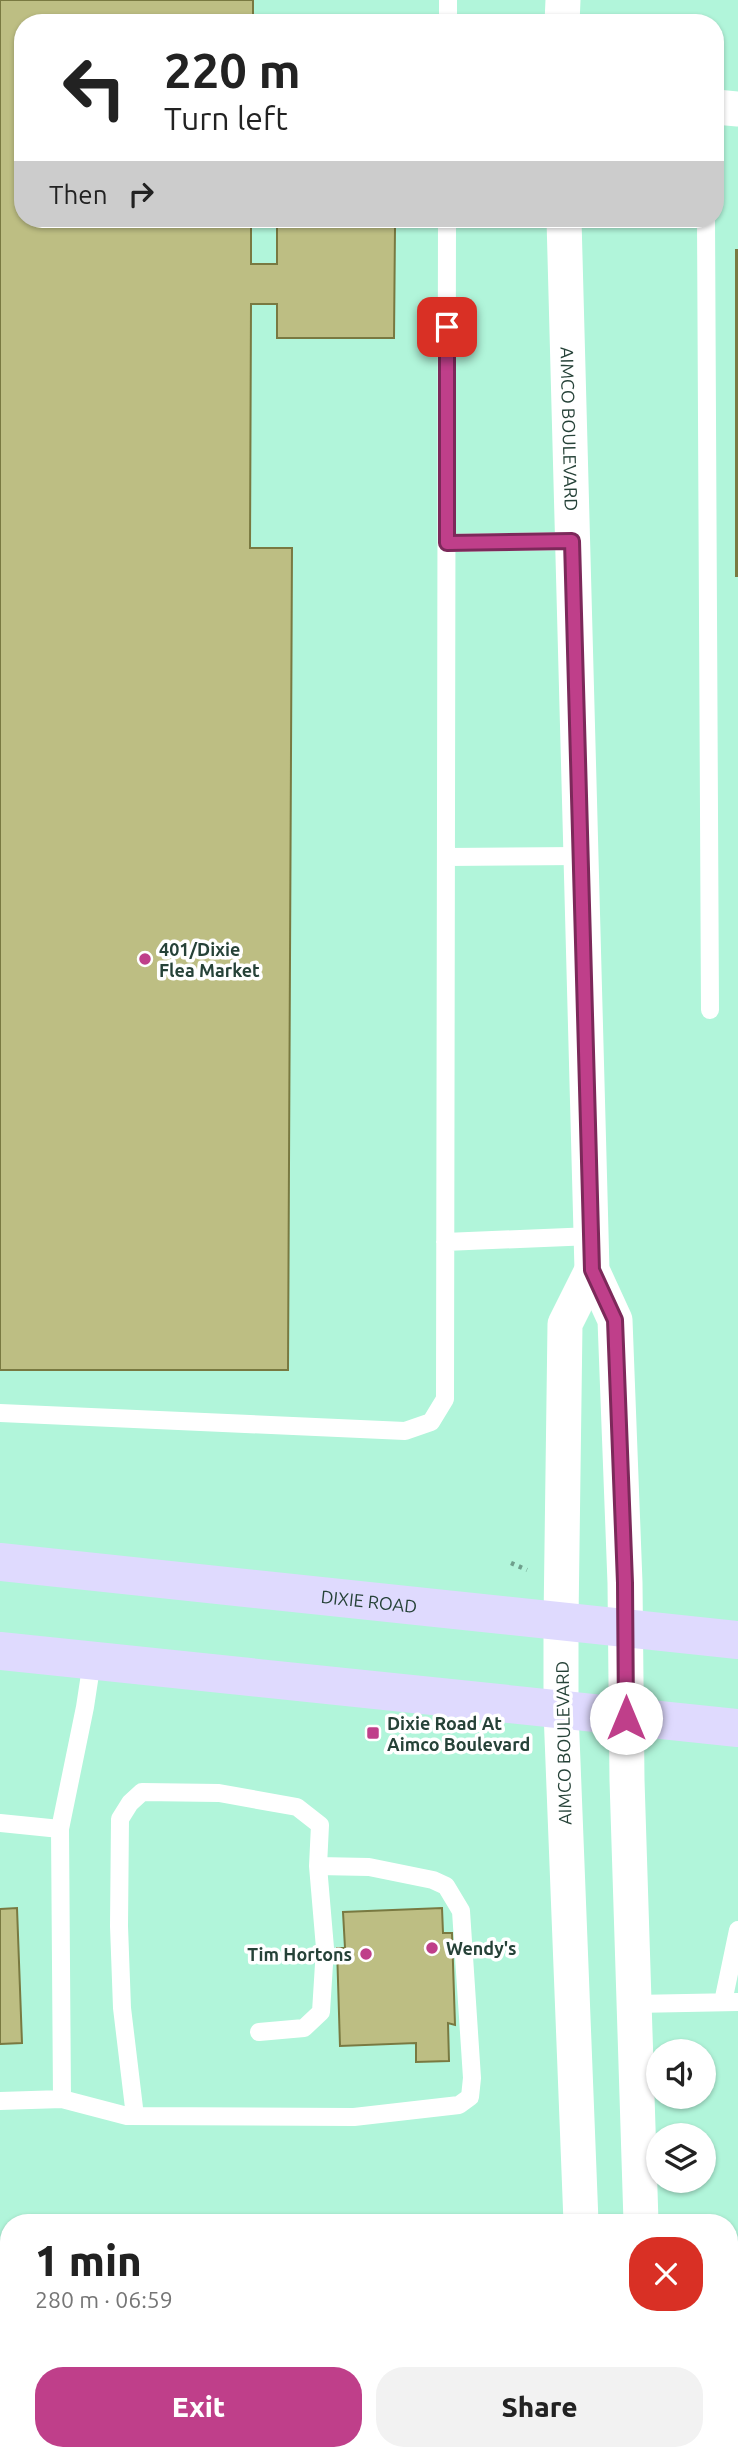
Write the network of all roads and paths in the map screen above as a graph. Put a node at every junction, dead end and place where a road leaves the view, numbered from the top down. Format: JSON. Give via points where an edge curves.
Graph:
{"nodes":[{"id":1,"x":447,"y":228,"type":"edge"},
{"id":2,"x":564,"y":228,"type":"edge"},
{"id":3,"x":706,"y":228,"type":"edge"},
{"id":4,"x":572,"y":541,"type":"junction"},
{"id":5,"x":447,"y":543,"type":"junction"},
{"id":6,"x":580,"y":856,"type":"junction"},
{"id":7,"x":447,"y":857,"type":"junction"},
{"id":8,"x":710,"y":1010,"type":"dead end"},
{"id":9,"x":592,"y":1236,"type":"junction"},
{"id":10,"x":445,"y":1242,"type":"junction"},
{"id":11,"x":592,"y":1270,"type":"junction"},
{"id":12,"x":0,"y":1413,"type":"edge"},
{"id":13,"x":0,"y":1562,"type":"edge"},
{"id":14,"x":511,"y":1563,"type":"dead end"},
{"id":15,"x":520,"y":1566,"type":"junction"},
{"id":16,"x":531,"y":1572,"type":"dead end"},
{"id":17,"x":519,"y":1574,"type":"dead end"},
{"id":18,"x":561,"y":1621,"type":"junction"},
{"id":19,"x":626,"y":1629,"type":"junction"},
{"id":20,"x":738,"y":1640,"type":"edge"},
{"id":21,"x":0,"y":1651,"type":"edge"},
{"id":22,"x":92,"y":1661,"type":"junction"},
{"id":23,"x":561,"y":1712,"type":"junction"},
{"id":24,"x":626,"y":1718,"type":"junction"},
{"id":25,"x":738,"y":1728,"type":"edge"},
{"id":26,"x":0,"y":1823,"type":"edge"},
{"id":27,"x":60,"y":1829,"type":"junction"},
{"id":28,"x":318,"y":1866,"type":"junction"},
{"id":29,"x":738,"y":1930,"type":"edge"},
{"id":30,"x":731,"y":2002,"type":"edge"},
{"id":31,"x":634,"y":2004,"type":"junction"},
{"id":32,"x":259,"y":2032,"type":"dead end"},
{"id":33,"x":62,"y":2099,"type":"junction"},
{"id":34,"x":0,"y":2101,"type":"edge"},
{"id":35,"x":135,"y":2116,"type":"junction"},
{"id":36,"x":581,"y":2214,"type":"edge"},
{"id":37,"x":641,"y":2214,"type":"edge"}],
"edges":[{"from":1,"to":5,"type":"lane"},
{"from":2,"to":4,"type":"street","name":"AIMCO BOULEVARD"},
{"from":3,"to":8,"type":"lane"},
{"from":4,"to":5,"type":"lane"},
{"from":4,"to":6,"type":"street","name":"AIMCO BOULEVARD"},
{"from":5,"to":7,"type":"lane"},
{"from":6,"to":7,"type":"lane"},
{"from":6,"to":9,"type":"street","name":"AIMCO BOULEVARD"},
{"from":7,"to":10,"type":"lane"},
{"from":9,"to":10,"type":"lane"},
{"from":9,"to":11,"type":"street","name":"AIMCO BOULEVARD"},
{"from":10,"to":12,"type":"lane","via":[[445,1399],[431,1422],[405,1431]]},
{"from":11,"to":18,"type":"street","name":"AIMCO BOULEVARD","via":[[565,1324]]},
{"from":11,"to":19,"type":"street","name":"AIMCO BOULEVARD","via":[[615,1320]]},
{"from":13,"to":18,"type":"main road","name":"DIXIE ROAD"},
{"from":14,"to":15,"type":"path"},
{"from":15,"to":16,"type":"path"},
{"from":15,"to":17,"type":"path"},
{"from":18,"to":19,"type":"main road","name":"DIXIE ROAD"},
{"from":18,"to":23,"type":"street","name":"AIMCO BOULEVARD"},
{"from":19,"to":20,"type":"main road","name":"DIXIE ROAD"},
{"from":19,"to":24,"type":"street","name":"AIMCO BOULEVARD"},
{"from":21,"to":22,"type":"main road"},
{"from":22,"to":23,"type":"main road"},
{"from":22,"to":27,"type":"lane"},
{"from":23,"to":24,"type":"main road"},
{"from":23,"to":36,"type":"street","name":"AIMCO BOULEVARD"},
{"from":24,"to":25,"type":"main road"},
{"from":24,"to":31,"type":"street","name":"AIMCO BOULEVARD"},
{"from":26,"to":27,"type":"lane"},
{"from":27,"to":33,"type":"lane"},
{"from":28,"to":32,"type":"lane","via":[[325,1948],[321,2012],[304,2028]]},
{"from":28,"to":35,"type":"lane","via":[[320,1825],[297,1807],[219,1793],[142,1792],[130,1803],[120,1819],[119,1926],[122,2008]]},
{"from":28,"to":35,"type":"lane","via":[[369,1867],[446,1886],[461,1911],[470,2097],[459,2105],[354,2117]]},
{"from":29,"to":30,"type":"lane"},
{"from":30,"to":31,"type":"lane"},
{"from":31,"to":37,"type":"street","name":"AIMCO BOULEVARD"},
{"from":33,"to":34,"type":"lane"},
{"from":33,"to":35,"type":"lane"}]}
